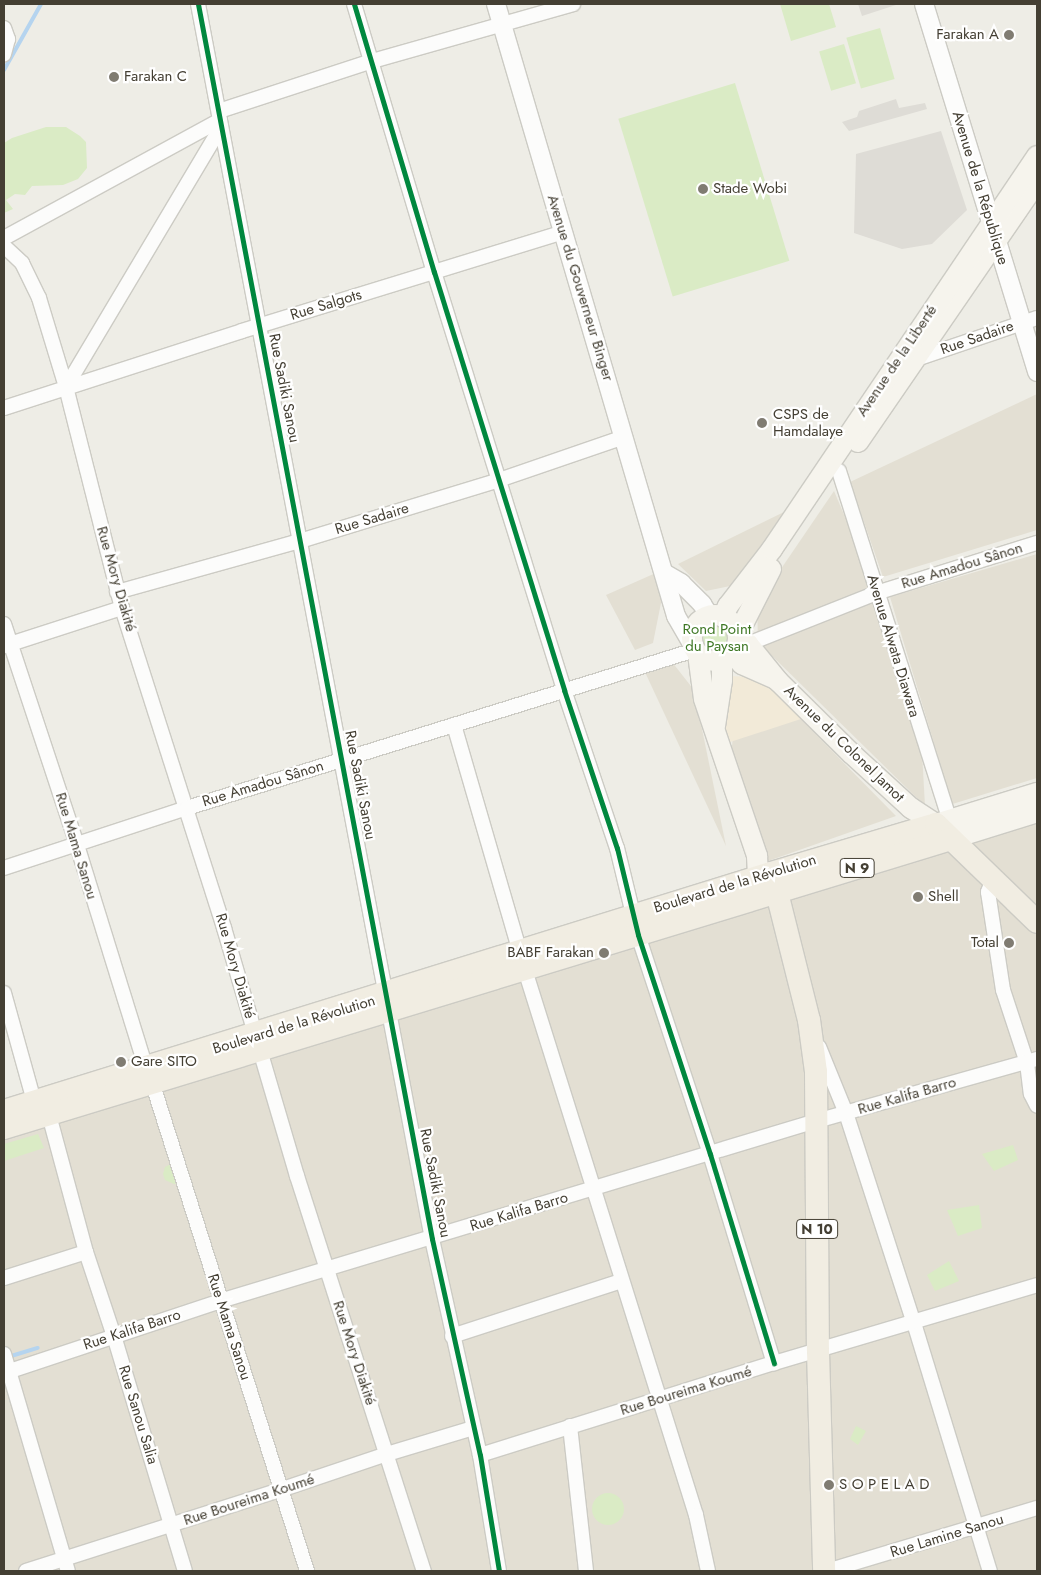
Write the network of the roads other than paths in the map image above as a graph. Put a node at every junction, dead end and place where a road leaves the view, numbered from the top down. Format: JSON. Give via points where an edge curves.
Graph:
{"nodes":[{"id":1,"x":198,"y":4,"type":"edge"},
{"id":2,"x":354,"y":4,"type":"edge"},
{"id":3,"x":496,"y":4,"type":"edge"},
{"id":4,"x":573,"y":4,"type":"edge"},
{"id":5,"x":924,"y":4,"type":"edge"},
{"id":6,"x":502,"y":25,"type":"junction"},
{"id":7,"x":4,"y":28,"type":"edge"},
{"id":8,"x":4,"y":54,"type":"edge"},
{"id":9,"x":372,"y":61,"type":"junction"},
{"id":10,"x":220,"y":119,"type":"junction"},
{"id":11,"x":1037,"y":156,"type":"edge"},
{"id":12,"x":1037,"y":182,"type":"edge"},
{"id":13,"x":563,"y":232,"type":"junction"},
{"id":14,"x":994,"y":232,"type":"junction"},
{"id":15,"x":4,"y":238,"type":"edge"},
{"id":16,"x":4,"y":246,"type":"edge"},
{"id":17,"x":434,"y":272,"type":"junction"},
{"id":18,"x":1029,"y":321,"type":"edge"},
{"id":19,"x":259,"y":326,"type":"junction"},
{"id":20,"x":916,"y":359,"type":"junction"},
{"id":21,"x":1037,"y":372,"type":"edge"},
{"id":22,"x":66,"y":387,"type":"junction"},
{"id":23,"x":4,"y":408,"type":"edge"},
{"id":24,"x":624,"y":437,"type":"junction"},
{"id":25,"x":839,"y":471,"type":"junction"},
{"id":26,"x":499,"y":480,"type":"junction"},
{"id":27,"x":300,"y":541,"type":"junction"},
{"id":28,"x":1037,"y":543,"type":"edge"},
{"id":29,"x":664,"y":573,"type":"junction"},
{"id":30,"x":118,"y":592,"type":"junction"},
{"id":31,"x":876,"y":593,"type":"junction"},
{"id":32,"x":122,"y":608,"type":"junction"},
{"id":33,"x":716,"y":616,"type":"junction"},
{"id":34,"x":4,"y":624,"type":"edge"},
{"id":35,"x":7,"y":645,"type":"edge"},
{"id":36,"x":736,"y":646,"type":"junction"},
{"id":37,"x":695,"y":649,"type":"junction"},
{"id":38,"x":564,"y":690,"type":"junction"},
{"id":39,"x":454,"y":726,"type":"junction"},
{"id":40,"x":714,"y":730,"type":"junction"},
{"id":41,"x":343,"y":759,"type":"junction"},
{"id":42,"x":1037,"y":794,"type":"edge"},
{"id":43,"x":187,"y":808,"type":"junction"},
{"id":44,"x":1037,"y":812,"type":"edge"},
{"id":45,"x":938,"y":831,"type":"junction"},
{"id":46,"x":77,"y":845,"type":"junction"},
{"id":47,"x":4,"y":868,"type":"edge"},
{"id":48,"x":766,"y":879,"type":"junction"},
{"id":49,"x":991,"y":886,"type":"junction"},
{"id":50,"x":1037,"y":922,"type":"edge"},
{"id":51,"x":635,"y":926,"type":"junction"},
{"id":52,"x":1037,"y":940,"type":"edge"},
{"id":53,"x":522,"y":961,"type":"junction"},
{"id":54,"x":4,"y":993,"type":"edge"},
{"id":55,"x":388,"y":1001,"type":"junction"},
{"id":56,"x":809,"y":1020,"type":"junction"},
{"id":57,"x":257,"y":1041,"type":"junction"},
{"id":58,"x":1032,"y":1061,"type":"edge"},
{"id":59,"x":149,"y":1075,"type":"junction"},
{"id":60,"x":1037,"y":1106,"type":"edge"},
{"id":61,"x":42,"y":1108,"type":"junction"},
{"id":62,"x":4,"y":1111,"type":"edge"},
{"id":63,"x":846,"y":1113,"type":"junction"},
{"id":64,"x":810,"y":1123,"type":"junction"},
{"id":65,"x":4,"y":1128,"type":"edge"},
{"id":66,"x":710,"y":1154,"type":"junction"},
{"id":67,"x":592,"y":1190,"type":"junction"},
{"id":68,"x":432,"y":1239,"type":"junction"},
{"id":69,"x":86,"y":1252,"type":"junction"},
{"id":70,"x":327,"y":1269,"type":"junction"},
{"id":71,"x":4,"y":1278,"type":"edge"},
{"id":72,"x":621,"y":1281,"type":"junction"},
{"id":73,"x":1037,"y":1285,"type":"edge"},
{"id":74,"x":220,"y":1301,"type":"junction"},
{"id":75,"x":914,"y":1323,"type":"junction"},
{"id":76,"x":114,"y":1336,"type":"junction"},
{"id":77,"x":452,"y":1336,"type":"junction"},
{"id":78,"x":812,"y":1353,"type":"junction"},
{"id":79,"x":4,"y":1354,"type":"edge"},
{"id":80,"x":774,"y":1363,"type":"junction"},
{"id":81,"x":6,"y":1373,"type":"edge"},
{"id":82,"x":661,"y":1400,"type":"junction"},
{"id":83,"x":570,"y":1426,"type":"junction"},
{"id":84,"x":473,"y":1428,"type":"junction"},
{"id":85,"x":387,"y":1454,"type":"junction"},
{"id":86,"x":480,"y":1455,"type":"junction"},
{"id":87,"x":282,"y":1490,"type":"junction"},
{"id":88,"x":1037,"y":1508,"type":"edge"},
{"id":89,"x":171,"y":1525,"type":"junction"},
{"id":90,"x":976,"y":1527,"type":"junction"},
{"id":91,"x":66,"y":1565,"type":"edge"},
{"id":92,"x":26,"y":1571,"type":"edge"},
{"id":93,"x":185,"y":1571,"type":"edge"},
{"id":94,"x":307,"y":1571,"type":"edge"},
{"id":95,"x":424,"y":1571,"type":"edge"},
{"id":96,"x":499,"y":1571,"type":"edge"},
{"id":97,"x":586,"y":1571,"type":"edge"},
{"id":98,"x":708,"y":1571,"type":"edge"},
{"id":99,"x":811,"y":1571,"type":"edge"},
{"id":100,"x":826,"y":1571,"type":"edge"},
{"id":101,"x":990,"y":1571,"type":"edge"}],
"edges":[{"from":1,"to":10,"type":"street","name":"Rue Sadiki Sanou"},
{"from":2,"to":9,"type":"street"},
{"from":3,"to":6,"type":"street","name":"Avenue du Gouverneur Binger","number":"N 10"},
{"from":4,"to":6,"type":"street"},
{"from":5,"to":14,"type":"street","name":"Avenue de la République"},
{"from":6,"to":9,"type":"street"},
{"from":6,"to":13,"type":"street","name":"Avenue du Gouverneur Binger","number":"N 10"},
{"from":7,"to":8,"type":"street","via":[[8,39]]},
{"from":9,"to":10,"type":"street"},
{"from":9,"to":17,"type":"street"},
{"from":10,"to":15,"type":"street"},
{"from":10,"to":19,"type":"street","name":"Rue Sadiki Sanou"},
{"from":10,"to":22,"type":"street"},
{"from":11,"to":14,"type":"main road","name":"Avenue de la Liberté"},
{"from":12,"to":14,"type":"main road","name":"Avenue de la Liberté"},
{"from":13,"to":17,"type":"street","name":"Rue Salgots"},
{"from":13,"to":24,"type":"street","name":"Avenue du Gouverneur Binger","number":"N 10"},
{"from":14,"to":18,"type":"street","name":"Avenue de la République"},
{"from":14,"to":20,"type":"main road","name":"Avenue de la Liberté"},
{"from":14,"to":33,"type":"main road","name":"Avenue de la Liberté","via":[[772,549],[728,606]]},
{"from":16,"to":22,"type":"street","name":"Rue Mory Diakité","via":[[22,263],[33,282]]},
{"from":17,"to":19,"type":"street","name":"Rue Salgots"},
{"from":17,"to":26,"type":"street"},
{"from":18,"to":20,"type":"street","name":"Rue Sadaire"},
{"from":18,"to":21,"type":"street","name":"Avenue de la République"},
{"from":19,"to":22,"type":"street","name":"Rue Salgots"},
{"from":19,"to":27,"type":"street","name":"Rue Sadiki Sanou"},
{"from":20,"to":25,"type":"main road","name":"Avenue de la Liberté"},
{"from":22,"to":23,"type":"street","name":"Rue Salgots"},
{"from":22,"to":30,"type":"street","name":"Rue Mory Diakité"},
{"from":24,"to":26,"type":"street","name":"Rue Sadaire"},
{"from":24,"to":29,"type":"street","name":"Avenue du Gouverneur Binger","number":"N 10"},
{"from":25,"to":31,"type":"street","name":"Avenue Alwata Diawara"},
{"from":25,"to":36,"type":"main road","name":"Avenue de la Liberté","via":[[779,556]]},
{"from":26,"to":27,"type":"street","name":"Rue Sadaire"},
{"from":26,"to":38,"type":"street"},
{"from":27,"to":30,"type":"street","name":"Rue Sadaire"},
{"from":27,"to":41,"type":"street","name":"Rue Sadiki Sanou"},
{"from":28,"to":31,"type":"street","name":"Rue Amadou Sânon"},
{"from":29,"to":33,"type":"street","via":[[681,582]]},
{"from":29,"to":37,"type":"street","name":"Avenue du Gouverneur Binger","number":"N 10","via":[[676,616]]},
{"from":30,"to":32,"type":"street","name":"Rue Mory Diakité"},
{"from":31,"to":36,"type":"street","name":"Rue Amadou Sânon"},
{"from":31,"to":45,"type":"street","name":"Avenue Alwata Diawara"},
{"from":32,"to":35,"type":"street"},
{"from":32,"to":43,"type":"street","name":"Rue Mory Diakité"},
{"from":33,"to":36,"type":"main road","via":[[733,623]]},
{"from":33,"to":37,"type":"main road","via":[[700,620],[693,628],[691,638]]},
{"from":34,"to":35,"type":"street","name":"Rue Mama Sanou"},
{"from":35,"to":46,"type":"street","name":"Rue Mama Sanou"},
{"from":36,"to":37,"type":"main road","via":[[711,661]]},
{"from":36,"to":40,"type":"main road"},
{"from":36,"to":45,"type":"main road","name":"Avenue du Colonel Jamot","via":[[742,664],[778,681]]},
{"from":37,"to":38,"type":"street","name":"Rue Amadou Sânon"},
{"from":37,"to":40,"type":"main road","name":"Avenue du Gouverneur Binger","number":"N 10","via":[[704,699]]},
{"from":38,"to":39,"type":"street","name":"Rue Amadou Sânon"},
{"from":38,"to":51,"type":"street","via":[[617,848]]},
{"from":39,"to":41,"type":"street","name":"Rue Amadou Sânon"},
{"from":39,"to":53,"type":"street"},
{"from":40,"to":48,"type":"main road","name":"Avenue du Gouverneur Binger","number":"N 10"},
{"from":41,"to":43,"type":"street","name":"Rue Amadou Sânon"},
{"from":41,"to":55,"type":"street","name":"Rue Sadiki Sanou"},
{"from":42,"to":45,"type":"main road","name":"Boulevard de la Révolution"},
{"from":43,"to":46,"type":"street","name":"Rue Amadou Sânon"},
{"from":43,"to":57,"type":"street","name":"Rue Mory Diakité"},
{"from":44,"to":45,"type":"main road","name":"Boulevard de la Révolution"},
{"from":45,"to":48,"type":"main road","name":"Boulevard de la Révolution","number":"N 9"},
{"from":45,"to":49,"type":"main road","name":"Avenue du Colonel Jamot"},
{"from":46,"to":47,"type":"street","name":"Rue Amadou Sânon"},
{"from":46,"to":59,"type":"street","name":"Rue Mama Sanou"},
{"from":48,"to":51,"type":"main road","name":"Boulevard de la Révolution","number":"N 9"},
{"from":48,"to":56,"type":"main road","number":"N 10"},
{"from":48,"to":64,"type":"main road","number":"N 10","via":[[797,1023]]},
{"from":49,"to":50,"type":"main road","name":"Avenue du Colonel Jamot"},
{"from":49,"to":52,"type":"main road","name":"Avenue du Colonel Jamot"},
{"from":49,"to":58,"type":"street","via":[[1003,990]]},
{"from":51,"to":53,"type":"main road","name":"Boulevard de la Révolution","number":"N 9"},
{"from":51,"to":66,"type":"street"},
{"from":53,"to":55,"type":"main road","name":"Boulevard de la Révolution","number":"N 9"},
{"from":53,"to":67,"type":"street"},
{"from":54,"to":61,"type":"street","name":"Rue Sanou Salia"},
{"from":55,"to":57,"type":"main road","name":"Boulevard de la Révolution","number":"N 9"},
{"from":55,"to":68,"type":"street","name":"Rue Sadiki Sanou"},
{"from":56,"to":63,"type":"street"},
{"from":56,"to":64,"type":"main road","number":"N 10","via":[[816,1072]]},
{"from":57,"to":59,"type":"main road","name":"Boulevard de la Révolution","number":"N 9"},
{"from":57,"to":70,"type":"street","name":"Rue Mory Diakité"},
{"from":58,"to":60,"type":"street","via":[[1032,1094]]},
{"from":58,"to":63,"type":"street","name":"Rue Kalifa Barro"},
{"from":59,"to":61,"type":"main road","name":"Boulevard de la Révolution","number":"N 9"},
{"from":59,"to":74,"type":"street","name":"Rue Mama Sanou"},
{"from":61,"to":62,"type":"main road","name":"Boulevard de la Révolution","number":"N 9"},
{"from":61,"to":65,"type":"main road","name":"Boulevard de la Révolution","number":"N 9"},
{"from":61,"to":69,"type":"street","name":"Rue Sanou Salia"},
{"from":63,"to":64,"type":"street","name":"Rue Kalifa Barro"},
{"from":63,"to":75,"type":"street"},
{"from":64,"to":66,"type":"street","name":"Rue Kalifa Barro"},
{"from":64,"to":78,"type":"main road","number":"N 10"},
{"from":66,"to":67,"type":"street","name":"Rue Kalifa Barro"},
{"from":66,"to":80,"type":"street"},
{"from":67,"to":68,"type":"street","name":"Rue Kalifa Barro"},
{"from":67,"to":72,"type":"street"},
{"from":68,"to":70,"type":"street","name":"Rue Kalifa Barro"},
{"from":68,"to":77,"type":"street","name":"Rue Sadiki Sanou"},
{"from":69,"to":71,"type":"street"},
{"from":69,"to":76,"type":"street","name":"Rue Sanou Salia"},
{"from":70,"to":74,"type":"street","name":"Rue Kalifa Barro"},
{"from":70,"to":85,"type":"street","name":"Rue Mory Diakité"},
{"from":72,"to":77,"type":"street"},
{"from":72,"to":82,"type":"street"},
{"from":73,"to":75,"type":"street","name":"Rue Boureima Koumé"},
{"from":74,"to":76,"type":"street","name":"Rue Kalifa Barro"},
{"from":74,"to":87,"type":"street","name":"Rue Mama Sanou"},
{"from":75,"to":78,"type":"street","name":"Rue Boureima Koumé"},
{"from":75,"to":90,"type":"street"},
{"from":76,"to":81,"type":"street","name":"Rue Kalifa Barro"},
{"from":76,"to":89,"type":"street","name":"Rue Sanou Salia"},
{"from":77,"to":84,"type":"street","name":"Rue Sadiki Sanou"},
{"from":78,"to":80,"type":"street","name":"Rue Boureima Koumé"},
{"from":78,"to":99,"type":"main road","number":"N 10"},
{"from":78,"to":100,"type":"main road","number":"N 10"},
{"from":79,"to":81,"type":"street"},
{"from":80,"to":82,"type":"street","name":"Rue Boureima Koumé"},
{"from":81,"to":91,"type":"street"},
{"from":82,"to":83,"type":"street","name":"Rue Boureima Koumé"},
{"from":82,"to":98,"type":"street","via":[[696,1515]]},
{"from":83,"to":86,"type":"street","name":"Rue Boureima Koumé"},
{"from":83,"to":97,"type":"street"},
{"from":84,"to":85,"type":"street","name":"Rue Boureima Koumé"},
{"from":84,"to":86,"type":"street","name":"Rue Sadiki Sanou"},
{"from":85,"to":87,"type":"street","name":"Rue Boureima Koumé"},
{"from":85,"to":95,"type":"street","name":"Rue Mory Diakité"},
{"from":86,"to":96,"type":"street","name":"Rue Sadiki Sanou"},
{"from":87,"to":89,"type":"street","name":"Rue Boureima Koumé"},
{"from":87,"to":94,"type":"street","name":"Rue Mama Sanou"},
{"from":88,"to":90,"type":"street","name":"Rue Lamine Sanou"},
{"from":89,"to":91,"type":"street","name":"Rue Boureima Koumé"},
{"from":89,"to":93,"type":"street","name":"Rue Sanou Salia"},
{"from":90,"to":100,"type":"street","name":"Rue Lamine Sanou"},
{"from":90,"to":101,"type":"street"},
{"from":91,"to":92,"type":"street","name":"Rue Boureima Koumé"}]}
